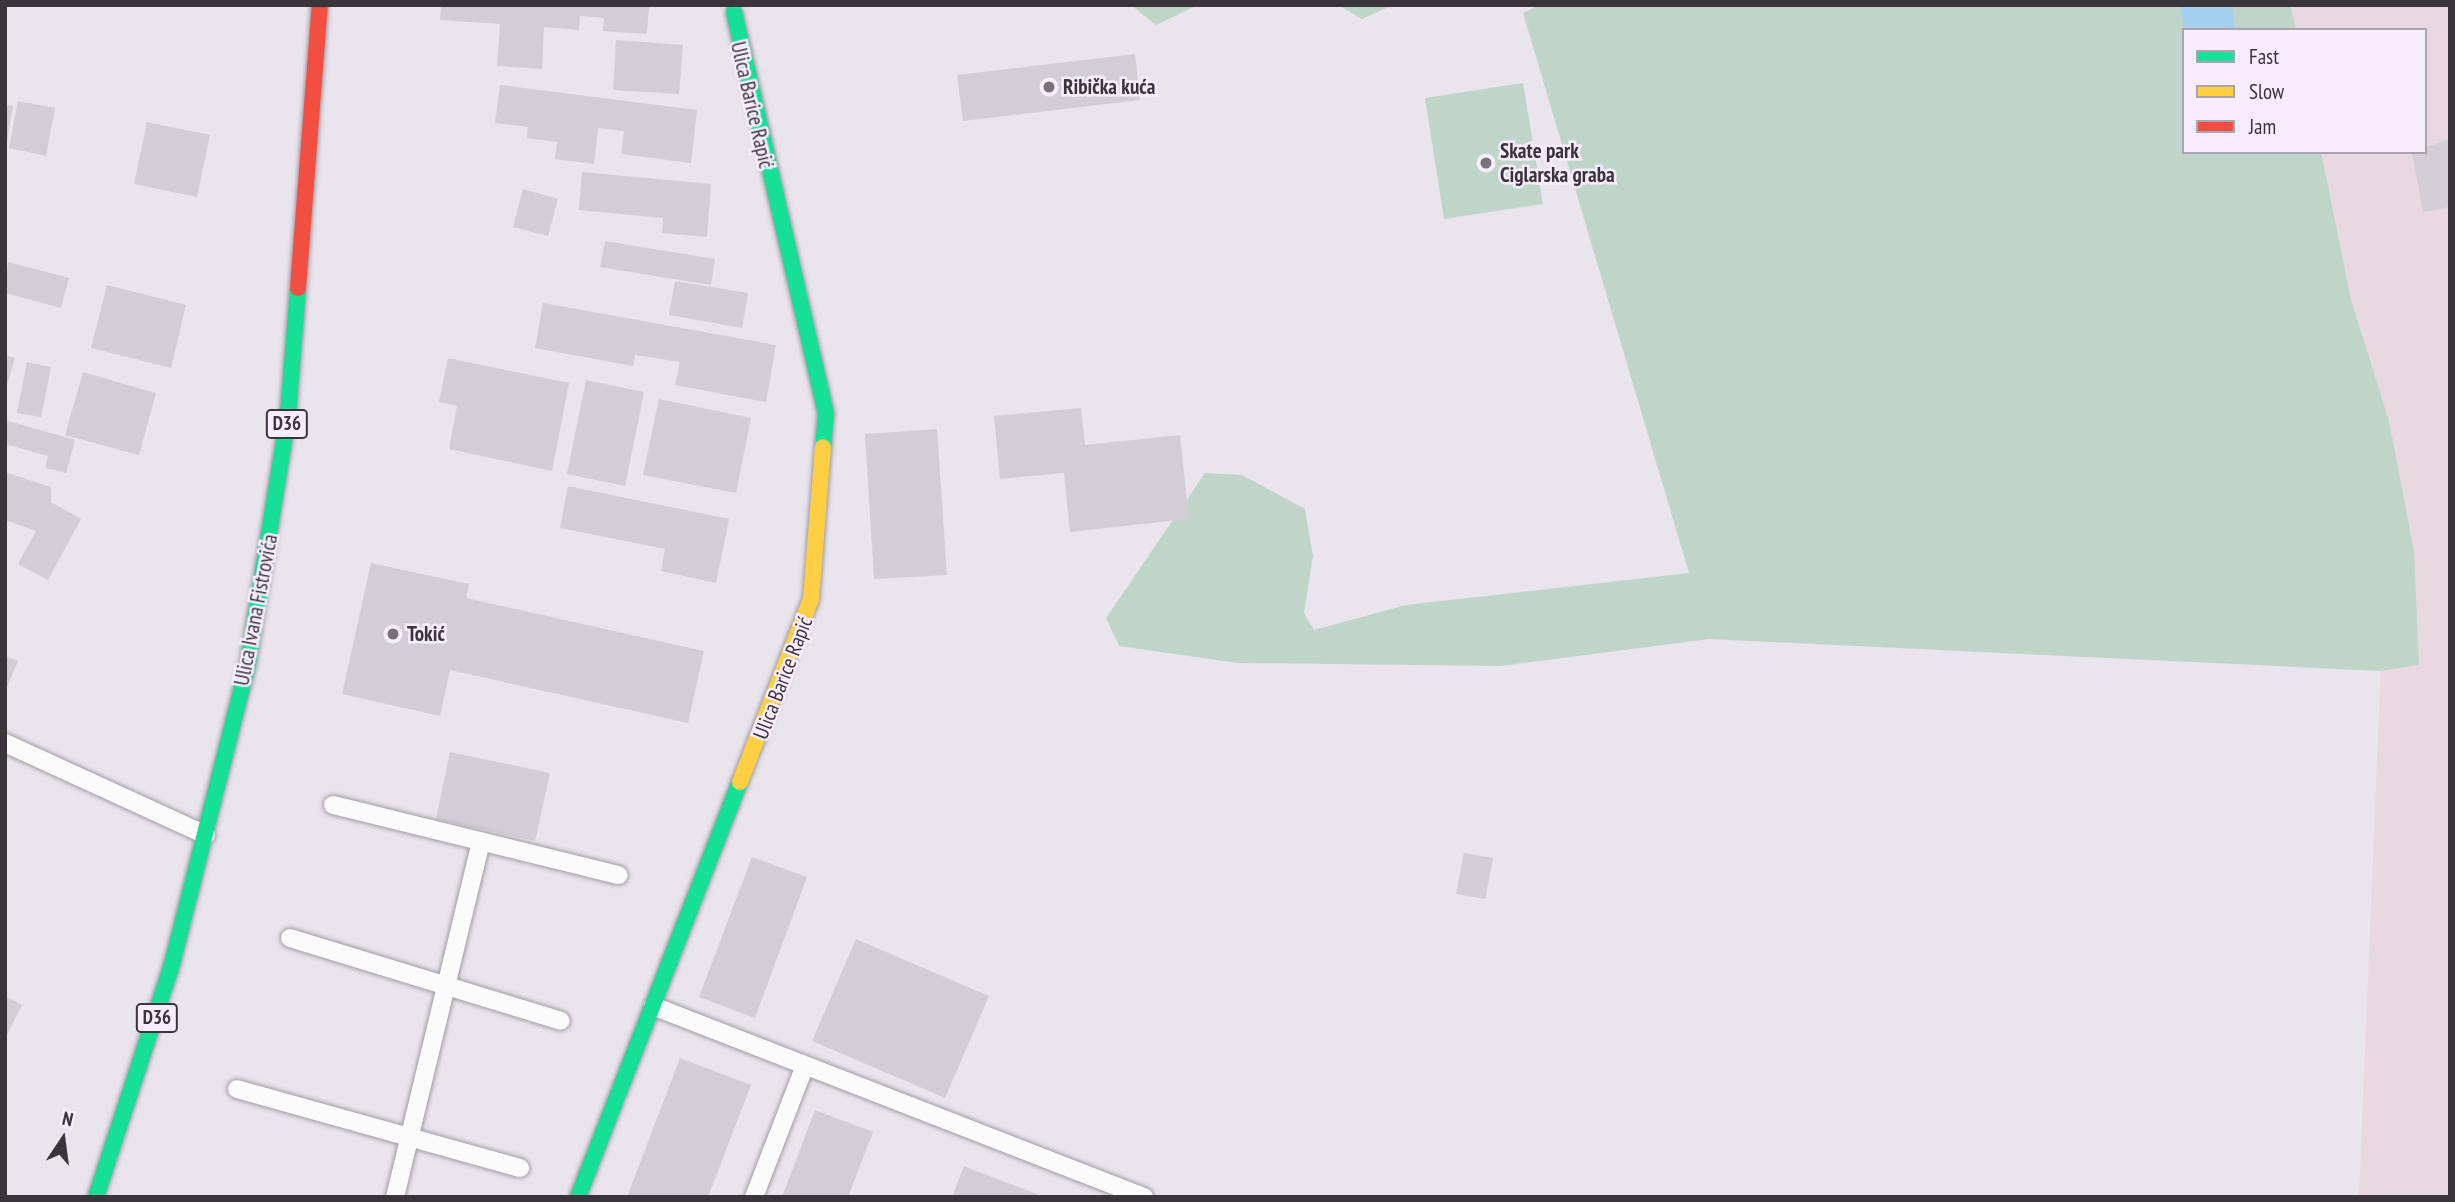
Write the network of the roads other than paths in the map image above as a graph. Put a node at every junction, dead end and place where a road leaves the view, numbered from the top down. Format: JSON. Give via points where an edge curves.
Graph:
{"nodes":[{"id":1,"x":320,"y":5,"type":"edge"},
{"id":2,"x":734,"y":12,"type":"dead end"},
{"id":3,"x":5,"y":743,"type":"edge"},
{"id":4,"x":333,"y":805,"type":"dead end"},
{"id":5,"x":206,"y":835,"type":"junction"},
{"id":6,"x":481,"y":841,"type":"junction"},
{"id":7,"x":619,"y":875,"type":"dead end"},
{"id":8,"x":290,"y":939,"type":"dead end"},
{"id":9,"x":446,"y":986,"type":"junction"},
{"id":10,"x":653,"y":1006,"type":"junction"},
{"id":11,"x":561,"y":1021,"type":"dead end"},
{"id":12,"x":804,"y":1068,"type":"junction"},
{"id":13,"x":237,"y":1089,"type":"dead end"},
{"id":14,"x":409,"y":1138,"type":"junction"},
{"id":15,"x":520,"y":1168,"type":"dead end"},
{"id":16,"x":96,"y":1197,"type":"edge"},
{"id":17,"x":395,"y":1197,"type":"edge"},
{"id":18,"x":578,"y":1197,"type":"edge"},
{"id":19,"x":754,"y":1197,"type":"edge"},
{"id":20,"x":1144,"y":1197,"type":"edge"}],
"edges":[{"from":1,"to":5,"type":"street","name":"Ulica Ivana Fistrovića","number":"D36","via":[[288,415],[247,663]]},
{"from":2,"to":10,"type":"street","name":"Ulica Barice Rapić","via":[[827,422],[809,614]]},
{"from":3,"to":5,"type":"lane"},
{"from":4,"to":6,"type":"lane"},
{"from":5,"to":16,"type":"street","name":"Ulica Ivana Fistrovića","number":"D36","via":[[144,1063]]},
{"from":6,"to":7,"type":"lane"},
{"from":6,"to":9,"type":"lane"},
{"from":8,"to":9,"type":"lane"},
{"from":9,"to":11,"type":"lane"},
{"from":9,"to":14,"type":"lane"},
{"from":10,"to":12,"type":"lane"},
{"from":10,"to":18,"type":"street","name":"Ulica Barice Rapić"},
{"from":12,"to":19,"type":"lane"},
{"from":12,"to":20,"type":"lane"},
{"from":13,"to":14,"type":"lane"},
{"from":14,"to":15,"type":"lane"},
{"from":14,"to":17,"type":"lane"}]}
